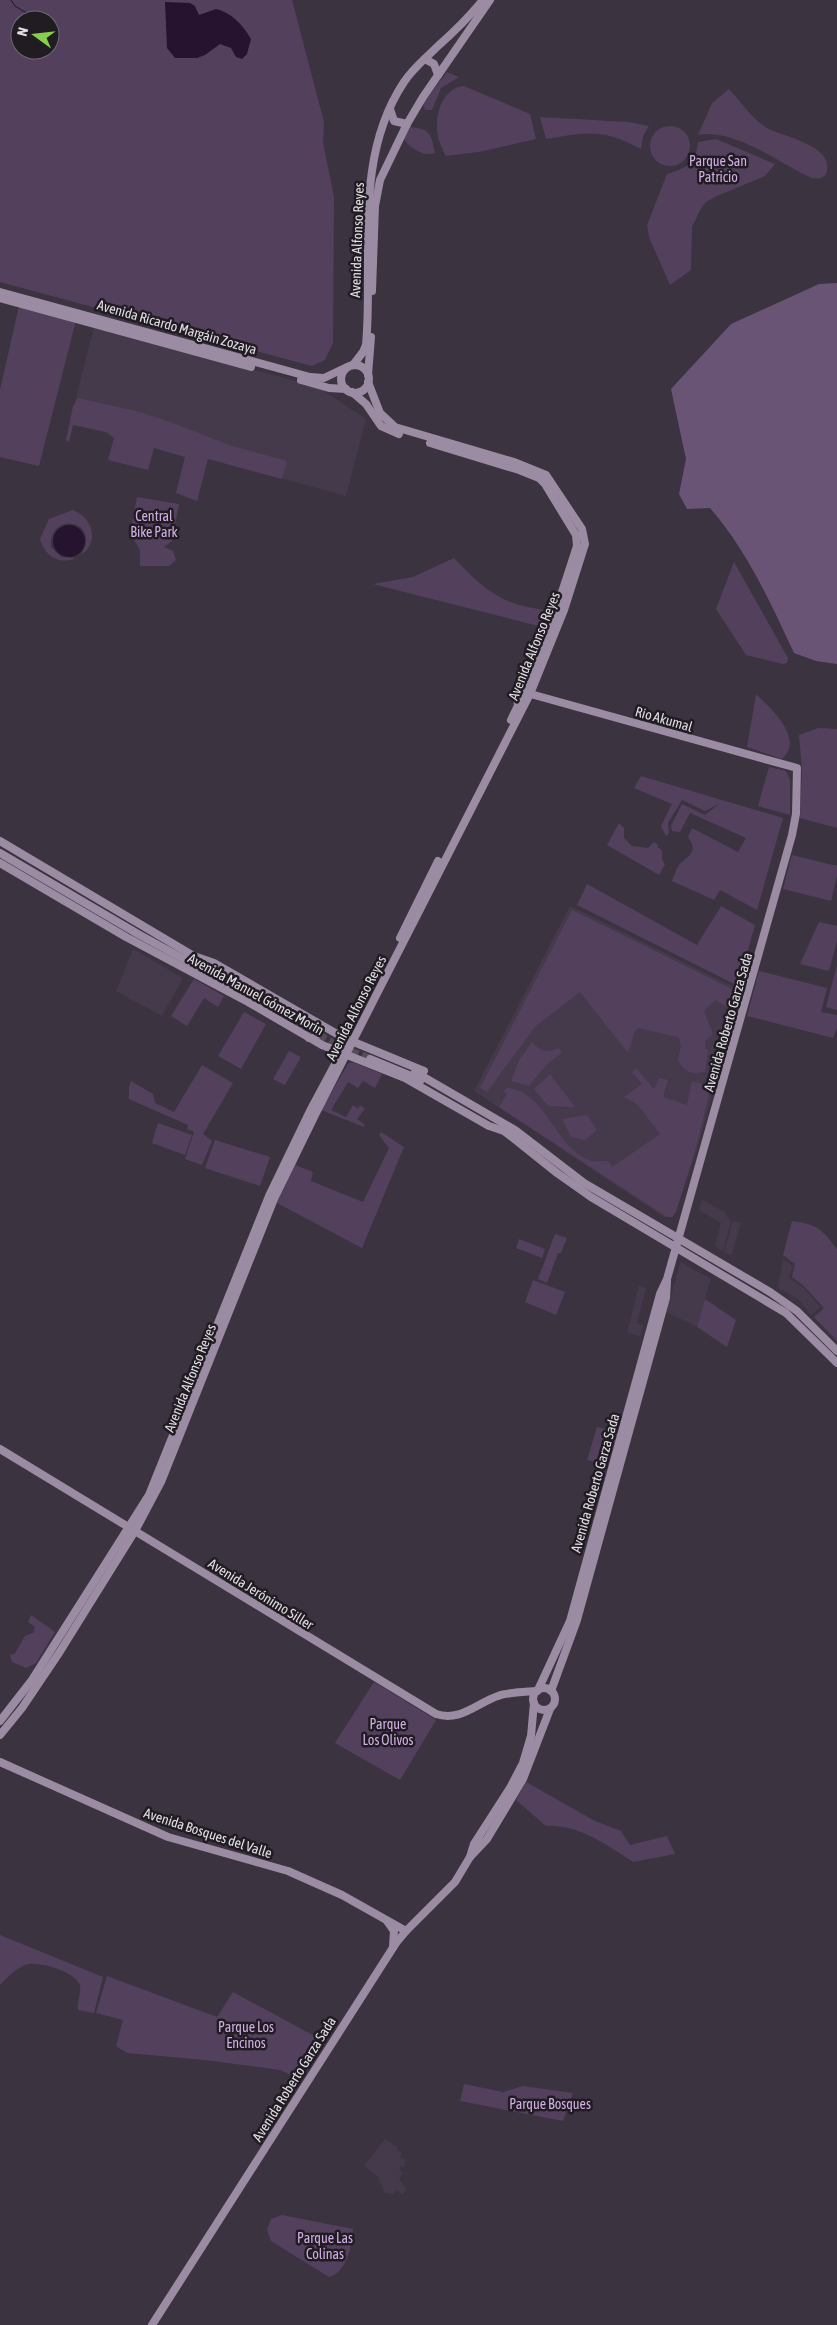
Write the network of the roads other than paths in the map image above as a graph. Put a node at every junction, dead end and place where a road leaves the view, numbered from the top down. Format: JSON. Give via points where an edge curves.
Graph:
{"nodes":[{"id":1,"x":483,"y":0,"type":"edge"},
{"id":2,"x":490,"y":0,"type":"edge"},
{"id":3,"x":425,"y":59,"type":"junction"},
{"id":4,"x":438,"y":75,"type":"junction"},
{"id":5,"x":390,"y":109,"type":"junction"},
{"id":6,"x":407,"y":124,"type":"junction"},
{"id":7,"x":0,"y":292,"type":"edge"},
{"id":8,"x":0,"y":298,"type":"edge"},
{"id":9,"x":350,"y":366,"type":"junction"},
{"id":10,"x":368,"y":379,"type":"junction"},
{"id":11,"x":334,"y":389,"type":"junction"},
{"id":12,"x":349,"y":391,"type":"junction"},
{"id":13,"x":360,"y":398,"type":"junction"},
{"id":14,"x":559,"y":612,"type":"junction"},
{"id":15,"x":516,"y":689,"type":"dead end"},
{"id":16,"x":528,"y":693,"type":"junction"},
{"id":17,"x":518,"y":706,"type":"junction"},
{"id":18,"x":780,"y":764,"type":"junction"},
{"id":19,"x":797,"y":768,"type":"joint"},
{"id":20,"x":796,"y":779,"type":"junction"},
{"id":21,"x":0,"y":841,"type":"edge"},
{"id":22,"x":0,"y":853,"type":"edge"},
{"id":23,"x":0,"y":864,"type":"edge"},
{"id":24,"x":22,"y":866,"type":"junction"},
{"id":25,"x":8,"y":868,"type":"junction"},
{"id":26,"x":54,"y":884,"type":"junction"},
{"id":27,"x":73,"y":907,"type":"junction"},
{"id":28,"x":194,"y":956,"type":"junction"},
{"id":29,"x":182,"y":958,"type":"junction"},
{"id":30,"x":208,"y":980,"type":"junction"},
{"id":31,"x":316,"y":1022,"type":"junction"},
{"id":32,"x":309,"y":1038,"type":"junction"},
{"id":33,"x":352,"y":1039,"type":"junction"},
{"id":34,"x":322,"y":1046,"type":"junction"},
{"id":35,"x":368,"y":1054,"type":"junction"},
{"id":36,"x":343,"y":1055,"type":"junction"},
{"id":37,"x":332,"y":1068,"type":"junction"},
{"id":38,"x":679,"y":1239,"type":"junction"},
{"id":39,"x":676,"y":1249,"type":"junction"},
{"id":40,"x":667,"y":1279,"type":"junction"},
{"id":41,"x":837,"y":1351,"type":"edge"},
{"id":42,"x":837,"y":1363,"type":"edge"},
{"id":43,"x":0,"y":1449,"type":"edge"},
{"id":44,"x":132,"y":1529,"type":"junction"},
{"id":45,"x":587,"y":1584,"type":"junction"},
{"id":46,"x":574,"y":1608,"type":"junction"},
{"id":47,"x":572,"y":1635,"type":"junction"},
{"id":48,"x":555,"y":1654,"type":"junction"},
{"id":49,"x":559,"y":1672,"type":"junction"},
{"id":50,"x":537,"y":1691,"type":"junction"},
{"id":51,"x":551,"y":1691,"type":"junction"},
{"id":52,"x":517,"y":1694,"type":"junction"},
{"id":53,"x":534,"y":1702,"type":"junction"},
{"id":54,"x":550,"y":1709,"type":"junction"},
{"id":55,"x":0,"y":1721,"type":"edge"},
{"id":56,"x":0,"y":1735,"type":"edge"},
{"id":57,"x":0,"y":1762,"type":"edge"},
{"id":58,"x":470,"y":1857,"type":"junction"},
{"id":59,"x":384,"y":1918,"type":"junction"},
{"id":60,"x":406,"y":1931,"type":"junction"},
{"id":61,"x":392,"y":1949,"type":"junction"},
{"id":62,"x":152,"y":2325,"type":"edge"}],
"edges":[{"from":1,"to":3,"type":"street","name":"Avenida Alfonso Reyes","via":[[464,23]]},
{"from":2,"to":4,"type":"street","name":"Avenida Alfonso Reyes"},
{"from":3,"to":4,"type":"street","via":[[434,64]]},
{"from":3,"to":5,"type":"street","name":"Avenida Alfonso Reyes","via":[[404,82]]},
{"from":4,"to":6,"type":"street","name":"Avenida Alfonso Reyes"},
{"from":5,"to":6,"type":"street","via":[[394,120]]},
{"from":5,"to":9,"type":"street","name":"Avenida Alfonso Reyes","via":[[378,145],[368,206],[366,345]]},
{"from":6,"to":10,"type":"street","name":"Avenida Alfonso Reyes","via":[[380,180],[376,196]]},
{"from":7,"to":9,"type":"street","name":"Avenida Ricardo Margáin Zozaya","via":[[310,377],[324,378]]},
{"from":8,"to":11,"type":"street","name":"Avenida Ricardo Margáin Zozaya"},
{"from":9,"to":10,"type":"street","via":[[362,367]]},
{"from":9,"to":12,"type":"street","via":[[344,371],[341,381]]},
{"from":10,"to":12,"type":"street","via":[[360,391]]},
{"from":10,"to":14,"type":"street","name":"Avenida Alfonso Reyes","via":[[377,407],[390,425],[523,465],[550,479],[586,539]]},
{"from":11,"to":12,"type":"street","name":"Avenida Ricardo Margáin Zozaya"},
{"from":11,"to":13,"type":"street"},
{"from":12,"to":13,"type":"street","name":"Avenida Alfonso Reyes"},
{"from":13,"to":14,"type":"street","name":"Avenida Alfonso Reyes","via":[[376,421],[387,429],[533,474],[545,484],[578,540]]},
{"from":14,"to":16,"type":"street","name":"Avenida Alfonso Reyes"},
{"from":15,"to":17,"type":"street"},
{"from":16,"to":17,"type":"street","name":"Avenida Alfonso Reyes"},
{"from":16,"to":18,"type":"street","name":"Rio Akumal"},
{"from":16,"to":33,"type":"street","name":"Avenida Alfonso Reyes"},
{"from":17,"to":33,"type":"street","name":"Avenida Alfonso Reyes"},
{"from":18,"to":19,"type":"street","name":"Rio Akumal"},
{"from":18,"to":20,"type":"street"},
{"from":19,"to":20,"type":"street","name":"Avenida Roberto Garza Sada"},
{"from":20,"to":38,"type":"street","name":"Avenida Roberto Garza Sada","via":[[792,835]]},
{"from":21,"to":28,"type":"street","name":"Avenida Manuel Gómez Morín"},
{"from":22,"to":24,"type":"street","name":"Avenida Manuel Gómez Morín"},
{"from":23,"to":25,"type":"street","name":"Avenida Manuel Gómez Morín"},
{"from":24,"to":25,"type":"street"},
{"from":24,"to":26,"type":"street","name":"Avenida Manuel Gómez Morín"},
{"from":25,"to":27,"type":"street","name":"Avenida Manuel Gómez Morín"},
{"from":26,"to":27,"type":"street"},
{"from":26,"to":29,"type":"street","name":"Avenida Manuel Gómez Morín"},
{"from":27,"to":30,"type":"street","name":"Avenida Manuel Gómez Morín"},
{"from":28,"to":29,"type":"street","name":"Avenida Manuel Gómez Morín","via":[[299,1021]]},
{"from":28,"to":31,"type":"street","name":"Avenida Manuel Gómez Morín","via":[[214,963]]},
{"from":29,"to":30,"type":"street"},
{"from":30,"to":32,"type":"street","name":"Avenida Manuel Gómez Morín"},
{"from":31,"to":32,"type":"street","via":[[319,1032],[315,1038]]},
{"from":31,"to":33,"type":"street","name":"Avenida Manuel Gómez Morín"},
{"from":32,"to":34,"type":"street","name":"Avenida Manuel Gómez Morín"},
{"from":33,"to":35,"type":"street","name":"Avenida Manuel Gómez Morín"},
{"from":33,"to":36,"type":"street","name":"Avenida Alfonso Reyes"},
{"from":34,"to":36,"type":"street","name":"Avenida Manuel Gómez Morín"},
{"from":34,"to":37,"type":"street","via":[[332,1057]]},
{"from":35,"to":36,"type":"street","name":"Avenida Manuel Gómez Morín"},
{"from":35,"to":38,"type":"street","name":"Avenida Manuel Gómez Morín","via":[[432,1075],[504,1117],[515,1130],[584,1183]]},
{"from":35,"to":39,"type":"street","name":"Avenida Manuel Gómez Morín","via":[[489,1126],[507,1132],[581,1190]]},
{"from":36,"to":37,"type":"street","name":"Avenida Alfonso Reyes"},
{"from":36,"to":44,"type":"street","name":"Avenida Alfonso Reyes","via":[[274,1199],[169,1464]]},
{"from":37,"to":44,"type":"street","name":"Avenida Alfonso Reyes","via":[[269,1196],[157,1480]]},
{"from":38,"to":39,"type":"street","name":"Avenida Roberto Garza Sada"},
{"from":38,"to":41,"type":"street","name":"Avenida Manuel Gómez Morín","via":[[788,1304]]},
{"from":39,"to":40,"type":"street","name":"Avenida Roberto Garza Sada"},
{"from":39,"to":42,"type":"street","name":"Avenida Manuel Gómez Morín","via":[[786,1313]]},
{"from":40,"to":45,"type":"street","name":"Avenida Roberto Garza Sada","via":[[666,1298]]},
{"from":40,"to":46,"type":"street","name":"Avenida Roberto Garza Sada","via":[[661,1290]]},
{"from":43,"to":44,"type":"street","name":"Avenida Jerónimo Siller"},
{"from":44,"to":52,"type":"street","name":"Avenida Jerónimo Siller","via":[[436,1714],[466,1713],[497,1696]]},
{"from":44,"to":55,"type":"street","name":"Avenida Alfonso Reyes","via":[[32,1680]]},
{"from":44,"to":56,"type":"street","name":"Avenida Alfonso Reyes","via":[[40,1682]]},
{"from":45,"to":46,"type":"street"},
{"from":45,"to":47,"type":"street","name":"Avenida Roberto Garza Sada"},
{"from":46,"to":47,"type":"street"},
{"from":46,"to":48,"type":"street","name":"Avenida Roberto Garza Sada"},
{"from":47,"to":49,"type":"street","name":"Avenida Roberto Garza Sada"},
{"from":48,"to":49,"type":"street"},
{"from":48,"to":50,"type":"street","name":"Avenida Roberto Garza Sada"},
{"from":49,"to":51,"type":"street","name":"Avenida Roberto Garza Sada"},
{"from":50,"to":51,"type":"street","via":[[546,1688]]},
{"from":50,"to":52,"type":"street","name":"Avenida Jerónimo Siller"},
{"from":50,"to":53,"type":"street"},
{"from":51,"to":54,"type":"street","via":[[555,1700]]},
{"from":52,"to":53,"type":"street"},
{"from":53,"to":54,"type":"street","via":[[539,1709]]},
{"from":53,"to":58,"type":"street","name":"Avenida Roberto Garza Sada","via":[[531,1736],[523,1763],[474,1844]]},
{"from":54,"to":58,"type":"street","name":"Avenida Roberto Garza Sada","via":[[523,1779],[487,1839]]},
{"from":57,"to":59,"type":"street","name":"Avenida Bosques del Valle","via":[[168,1836],[288,1871]]},
{"from":58,"to":60,"type":"street","name":"Avenida Roberto Garza Sada","via":[[449,1889]]},
{"from":59,"to":60,"type":"street","name":"Avenida Bosques del Valle"},
{"from":59,"to":61,"type":"street","via":[[394,1931]]},
{"from":60,"to":61,"type":"street","name":"Avenida Roberto Garza Sada"},
{"from":61,"to":62,"type":"street","name":"Avenida Roberto Garza Sada"}]}
